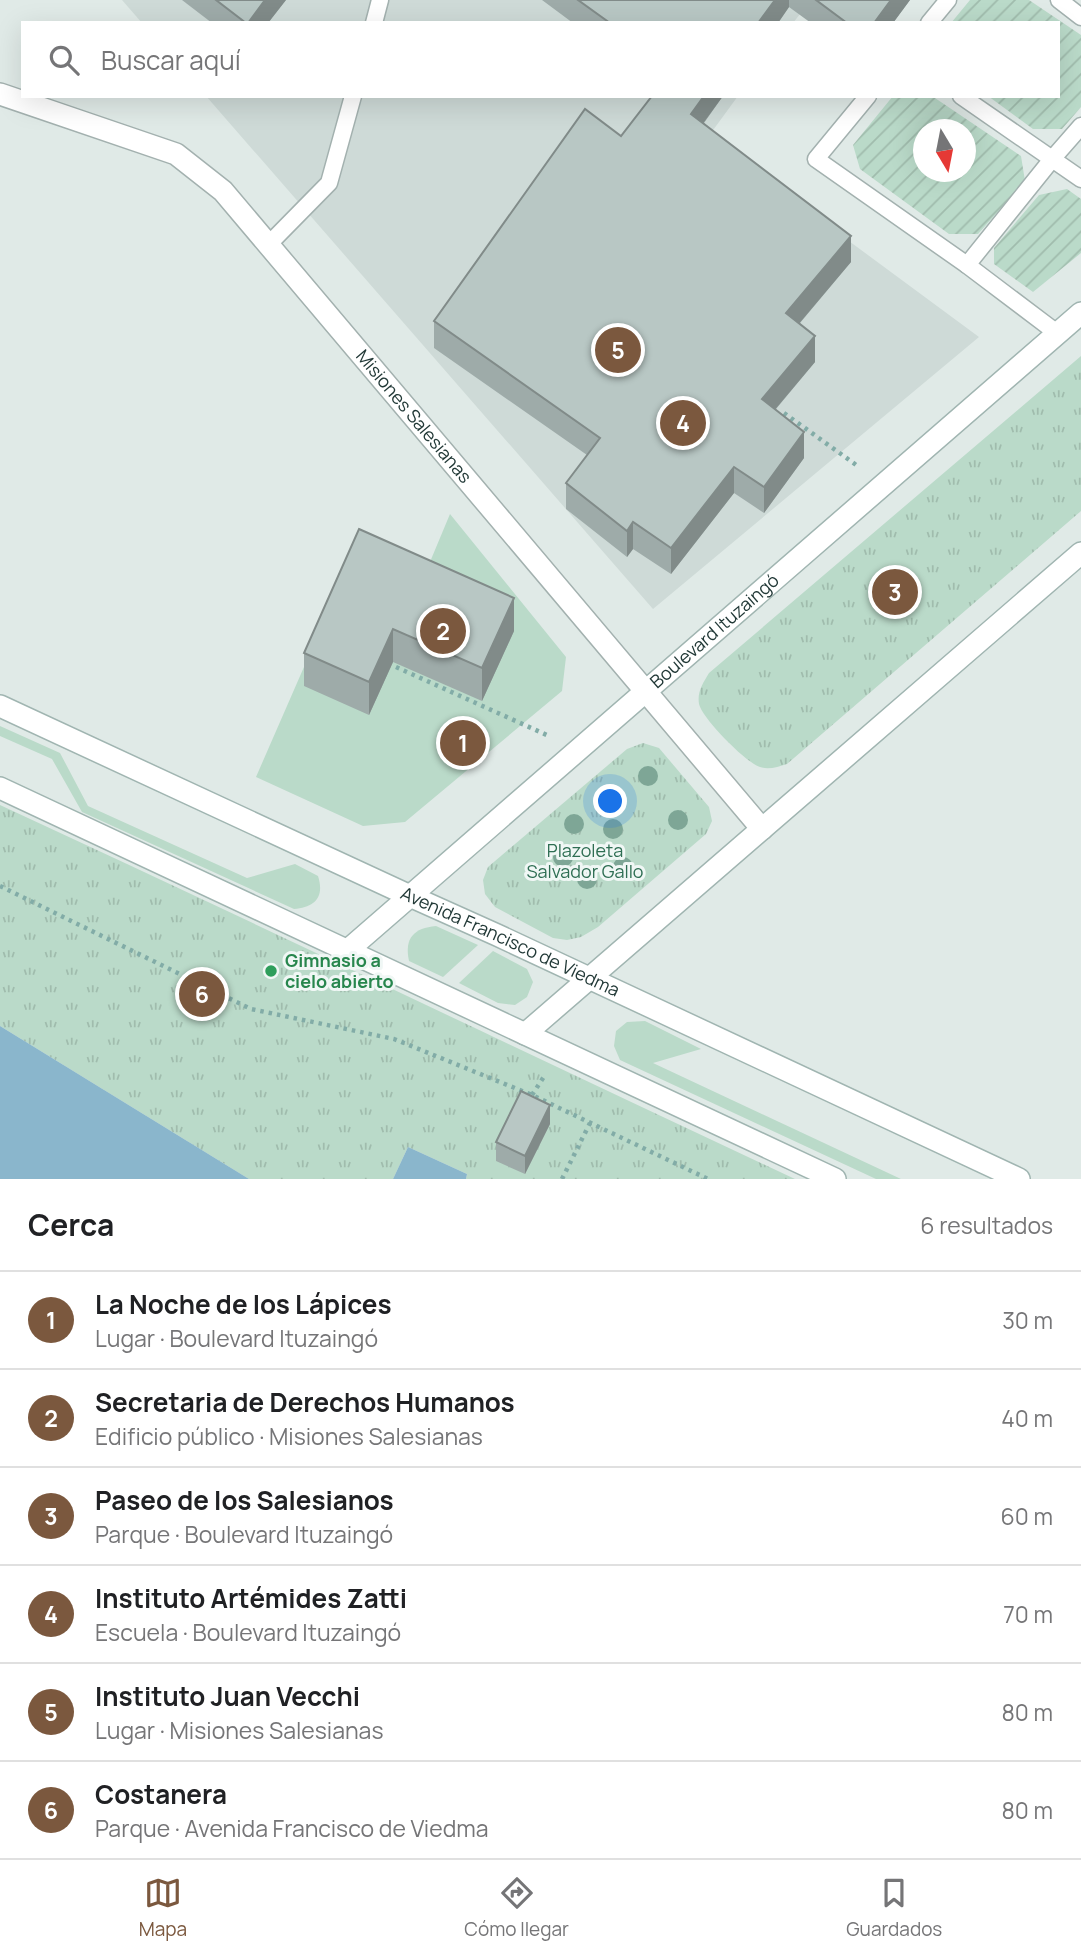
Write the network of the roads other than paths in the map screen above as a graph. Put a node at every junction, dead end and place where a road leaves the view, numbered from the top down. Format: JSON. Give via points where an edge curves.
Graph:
{"nodes":[{"id":1,"x":380,"y":0,"type":"edge"},
{"id":2,"x":948,"y":0,"type":"edge"},
{"id":3,"x":1059,"y":0,"type":"edge"},
{"id":4,"x":1081,"y":17,"type":"edge"},
{"id":5,"x":375,"y":21,"type":"edge"},
{"id":6,"x":931,"y":21,"type":"edge"},
{"id":7,"x":0,"y":94,"type":"edge"},
{"id":8,"x":352,"y":98,"type":"edge"},
{"id":9,"x":866,"y":98,"type":"edge"},
{"id":10,"x":964,"y":98,"type":"edge"},
{"id":11,"x":1081,"y":127,"type":"edge"},
{"id":12,"x":1053,"y":158,"type":"junction"},
{"id":13,"x":1081,"y":179,"type":"edge"},
{"id":14,"x":268,"y":245,"type":"junction"},
{"id":15,"x":967,"y":265,"type":"junction"},
{"id":16,"x":1081,"y":313,"type":"edge"},
{"id":17,"x":1057,"y":333,"type":"junction"},
{"id":18,"x":1081,"y":553,"type":"edge"},
{"id":19,"x":645,"y":691,"type":"junction"},
{"id":20,"x":0,"y":706,"type":"edge"},
{"id":21,"x":0,"y":788,"type":"edge"},
{"id":22,"x":762,"y":829,"type":"junction"},
{"id":23,"x":410,"y":896,"type":"junction"},
{"id":24,"x":348,"y":950,"type":"junction"},
{"id":25,"x":589,"y":978,"type":"junction"},
{"id":26,"x":525,"y":1034,"type":"junction"},
{"id":27,"x":835,"y":1179,"type":"edge"},
{"id":28,"x":1019,"y":1179,"type":"edge"}],
"edges":[{"from":1,"to":5,"type":"lane"},
{"from":2,"to":6,"type":"lane"},
{"from":3,"to":4,"type":"lane"},
{"from":7,"to":14,"type":"main road","name":"Misiones Salesianas","via":[[176,154],[223,191]]},
{"from":8,"to":14,"type":"lane","via":[[330,183]]},
{"from":9,"to":15,"type":"lane","via":[[816,159]]},
{"from":10,"to":12,"type":"lane"},
{"from":11,"to":12,"type":"lane"},
{"from":12,"to":13,"type":"lane"},
{"from":12,"to":15,"type":"lane"},
{"from":14,"to":19,"type":"main road","name":"Misiones Salesianas"},
{"from":15,"to":17,"type":"lane"},
{"from":16,"to":17,"type":"main road","name":"Boulevard Ituzaingó"},
{"from":17,"to":19,"type":"main road","name":"Boulevard Ituzaingó"},
{"from":18,"to":22,"type":"main road"},
{"from":19,"to":22,"type":"main road","name":"Misiones Salesianas"},
{"from":19,"to":23,"type":"main road","name":"Boulevard Ituzaingó"},
{"from":20,"to":23,"type":"main road","name":"Avenida Francisco de Viedma"},
{"from":21,"to":24,"type":"main road"},
{"from":22,"to":25,"type":"main road"},
{"from":23,"to":24,"type":"main road","name":"Boulevard Ituzaingó"},
{"from":23,"to":25,"type":"main road","name":"Avenida Francisco de Viedma"},
{"from":24,"to":26,"type":"main road"},
{"from":25,"to":26,"type":"main road"},
{"from":25,"to":28,"type":"main road","name":"Avenida Francisco de Viedma"},
{"from":26,"to":27,"type":"main road"}]}
